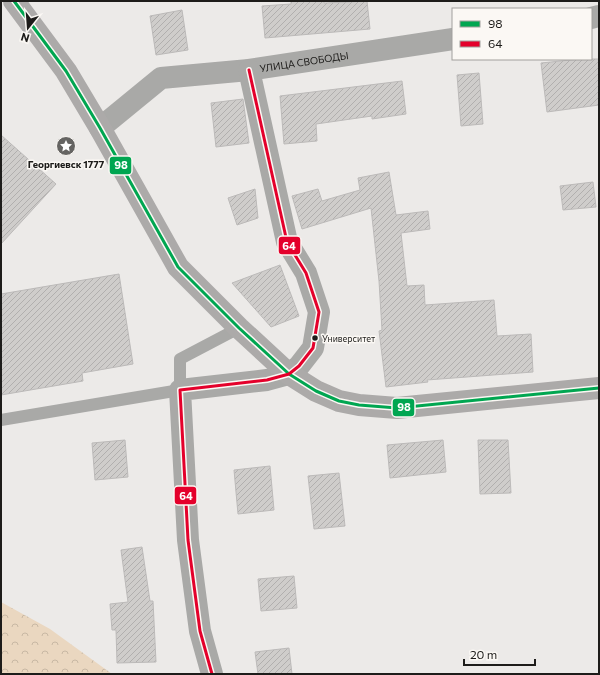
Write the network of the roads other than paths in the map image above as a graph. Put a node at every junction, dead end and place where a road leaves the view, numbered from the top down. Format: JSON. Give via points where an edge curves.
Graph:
{"nodes":[{"id":1,"x":14,"y":1,"type":"edge"},
{"id":2,"x":452,"y":39,"type":"edge"},
{"id":3,"x":249,"y":70,"type":"junction"},
{"id":4,"x":100,"y":128,"type":"junction"},
{"id":5,"x":239,"y":328,"type":"junction"},
{"id":6,"x":289,"y":374,"type":"junction"},
{"id":7,"x":599,"y":388,"type":"edge"},
{"id":8,"x":180,"y":390,"type":"junction"},
{"id":9,"x":1,"y":420,"type":"edge"},
{"id":10,"x":212,"y":674,"type":"edge"}],
"edges":[{"from":1,"to":4,"type":"main road","via":[[66,71]]},
{"from":2,"to":3,"type":"street","name":"УЛИЦА СВОБОДЫ"},
{"from":3,"to":4,"type":"street","name":"УЛИЦА СВОБОДЫ","via":[[161,78]]},
{"from":3,"to":6,"type":"street","via":[[287,242],[306,273],[319,312],[313,348]]},
{"from":4,"to":5,"type":"main road","via":[[178,267]]},
{"from":5,"to":6,"type":"main road"},
{"from":5,"to":8,"type":"lane","via":[[180,359]]},
{"from":6,"to":7,"type":"main road","via":[[316,391],[339,400],[358,405],[397,408]]},
{"from":6,"to":8,"type":"street","via":[[267,380]]},
{"from":8,"to":9,"type":"lane"},
{"from":8,"to":10,"type":"street","via":[[188,540],[200,631]]}]}
